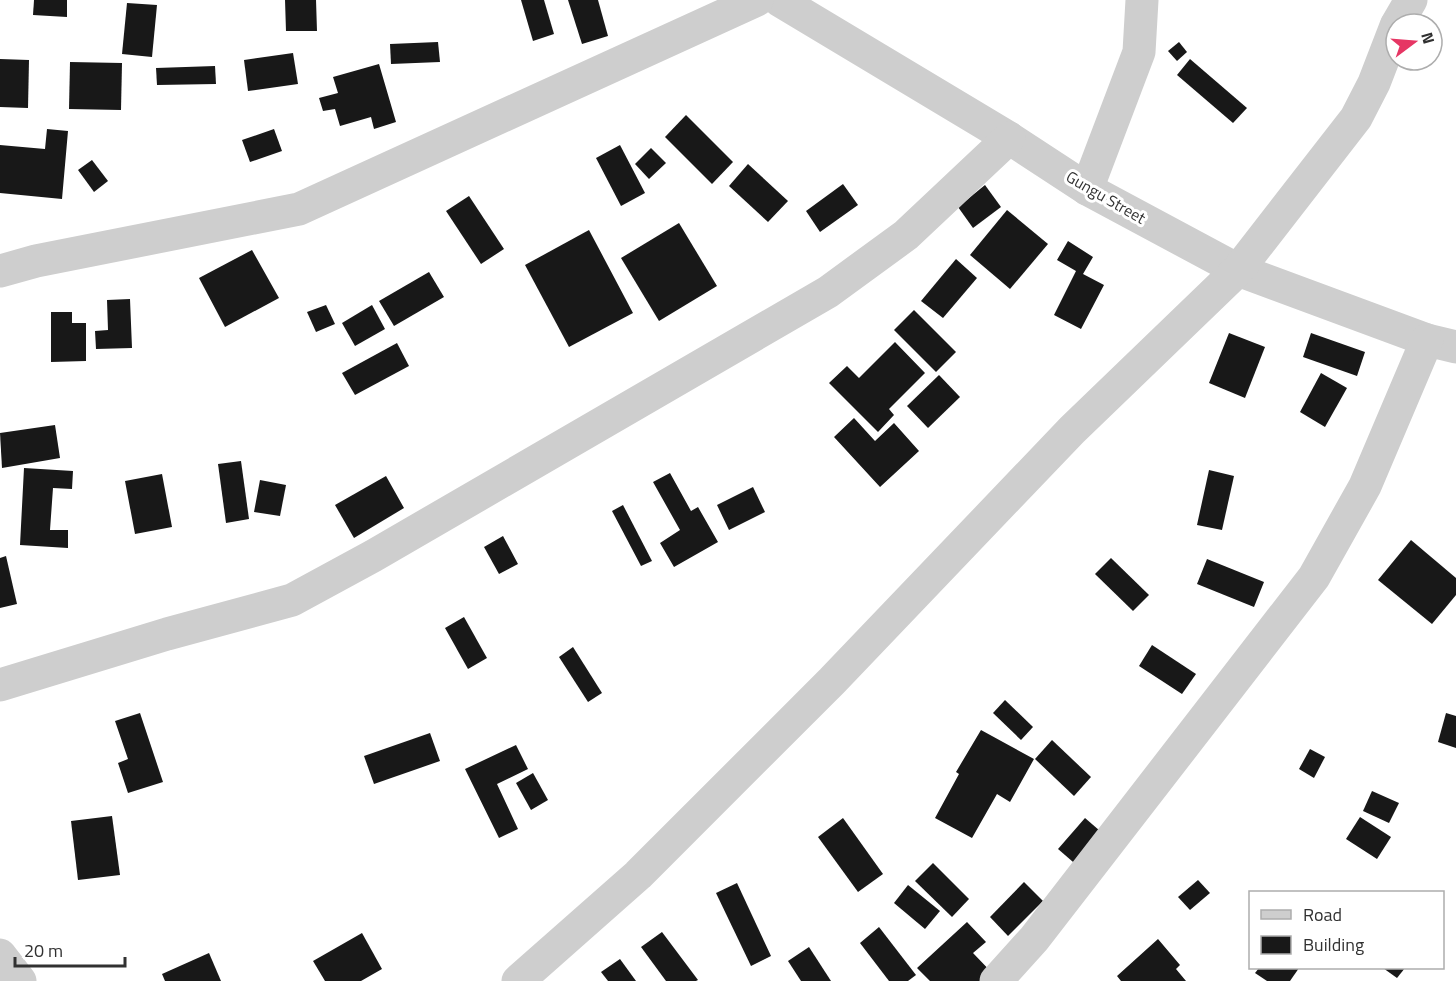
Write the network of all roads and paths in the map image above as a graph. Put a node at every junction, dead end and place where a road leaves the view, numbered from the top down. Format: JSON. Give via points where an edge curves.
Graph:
{"nodes":[{"id":1,"x":757,"y":0,"type":"edge"},
{"id":2,"x":779,"y":0,"type":"edge"},
{"id":3,"x":1142,"y":0,"type":"edge"},
{"id":4,"x":1384,"y":58,"type":"edge"},
{"id":5,"x":1009,"y":138,"type":"junction"},
{"id":6,"x":1088,"y":189,"type":"junction"},
{"id":7,"x":1238,"y":270,"type":"junction"},
{"id":8,"x":0,"y":271,"type":"edge"},
{"id":9,"x":1442,"y":344,"type":"edge"},
{"id":10,"x":0,"y":685,"type":"edge"},
{"id":11,"x":0,"y":955,"type":"edge"},
{"id":12,"x":20,"y":981,"type":"edge"},
{"id":13,"x":518,"y":981,"type":"edge"},
{"id":14,"x":996,"y":981,"type":"edge"}],
"edges":[{"from":1,"to":8,"type":"street","via":[[299,209]]},
{"from":2,"to":5,"type":"street","name":"Gungu Street"},
{"from":3,"to":6,"type":"street","via":[[1139,52]]},
{"from":4,"to":7,"type":"street","via":[[1356,118]]},
{"from":5,"to":6,"type":"street","name":"Gungu Street"},
{"from":5,"to":10,"type":"street","via":[[906,235],[828,292],[292,600]]},
{"from":6,"to":7,"type":"street","name":"Gungu Street"},
{"from":7,"to":9,"type":"street","name":"Gungu Street"},
{"from":7,"to":13,"type":"street","via":[[1072,430],[832,681],[638,876]]},
{"from":9,"to":14,"type":"street","via":[[1314,577],[1034,939]]},
{"from":11,"to":12,"type":"street"}]}
